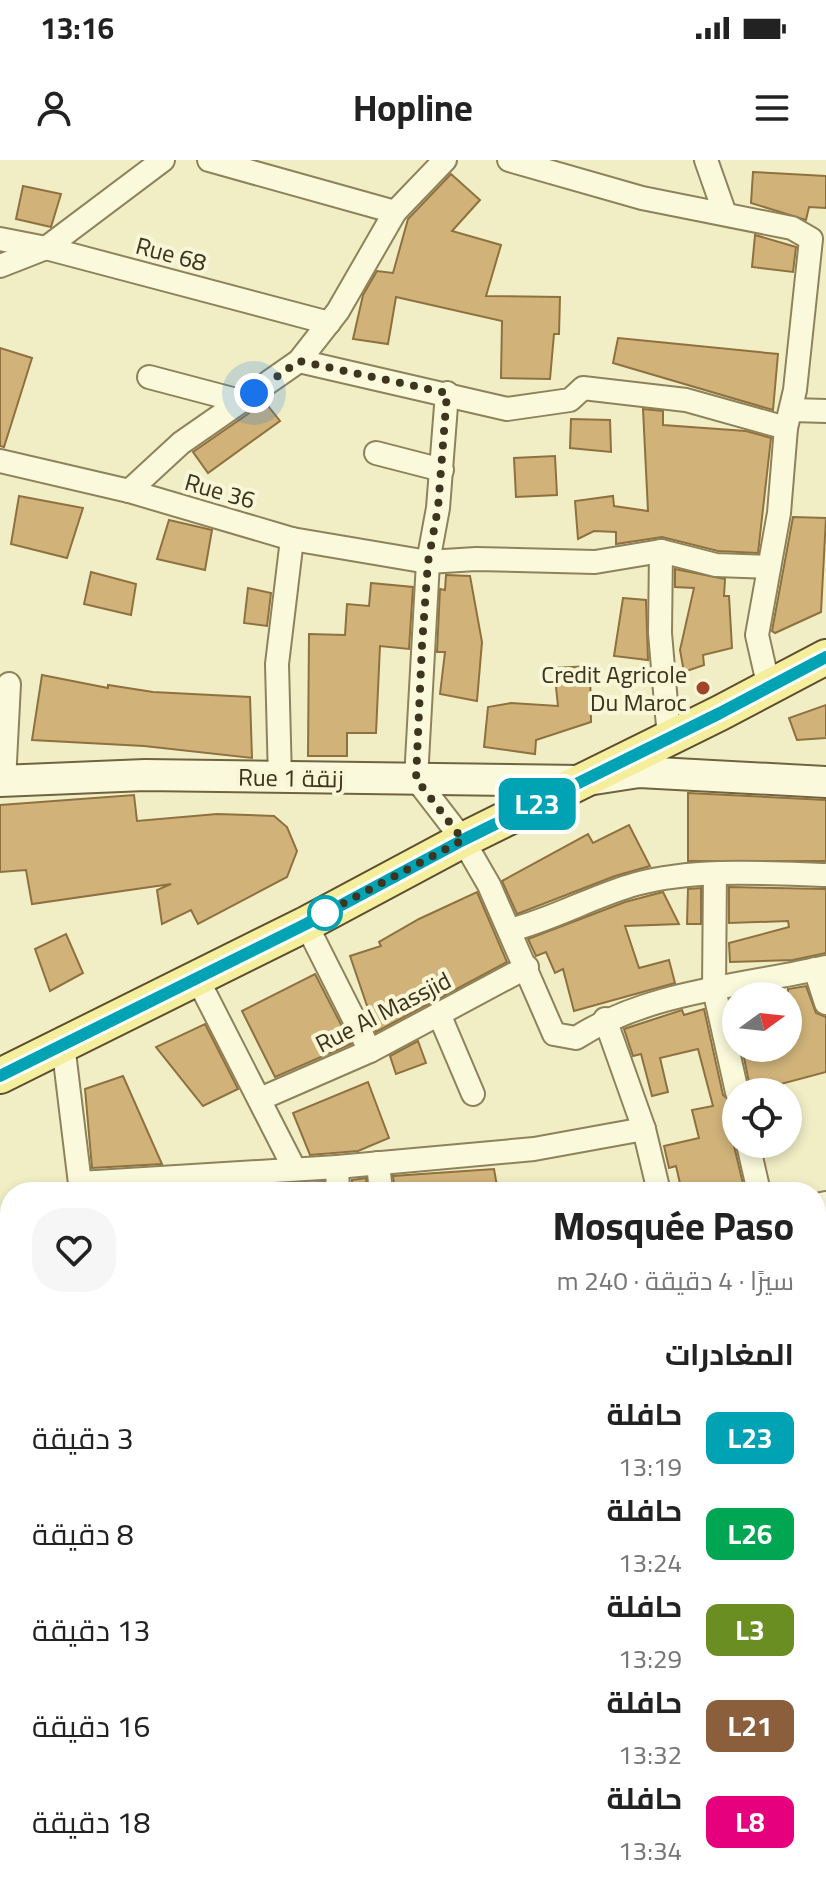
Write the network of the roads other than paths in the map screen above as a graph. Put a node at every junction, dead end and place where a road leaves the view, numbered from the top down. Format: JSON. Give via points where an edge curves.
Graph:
{"nodes":[{"id":1,"x":163,"y":160,"type":"edge"},
{"id":2,"x":209,"y":160,"type":"edge"},
{"id":3,"x":445,"y":160,"type":"edge"},
{"id":4,"x":509,"y":160,"type":"edge"},
{"id":5,"x":706,"y":160,"type":"edge"},
{"id":6,"x":395,"y":212,"type":"junction"},
{"id":7,"x":725,"y":214,"type":"junction"},
{"id":8,"x":0,"y":239,"type":"edge"},
{"id":9,"x":46,"y":248,"type":"junction"},
{"id":10,"x":0,"y":266,"type":"edge"},
{"id":11,"x":329,"y":323,"type":"junction"},
{"id":12,"x":299,"y":361,"type":"junction"},
{"id":13,"x":149,"y":377,"type":"dead end"},
{"id":14,"x":447,"y":393,"type":"junction"},
{"id":15,"x":240,"y":401,"type":"junction"},
{"id":16,"x":826,"y":411,"type":"edge"},
{"id":17,"x":789,"y":419,"type":"junction"},
{"id":18,"x":376,"y":453,"type":"dead end"},
{"id":19,"x":0,"y":461,"type":"edge"},
{"id":20,"x":442,"y":470,"type":"junction"},
{"id":21,"x":129,"y":491,"type":"junction"},
{"id":22,"x":292,"y":539,"type":"junction"},
{"id":23,"x":661,"y":551,"type":"junction"},
{"id":24,"x":428,"y":562,"type":"junction"},
{"id":25,"x":769,"y":567,"type":"junction"},
{"id":26,"x":826,"y":657,"type":"edge"},
{"id":27,"x":9,"y":684,"type":"dead end"},
{"id":28,"x":769,"y":688,"type":"junction"},
{"id":29,"x":669,"y":738,"type":"junction"},
{"id":30,"x":280,"y":779,"type":"junction"},
{"id":31,"x":416,"y":779,"type":"junction"},
{"id":32,"x":2,"y":781,"type":"edge"},
{"id":33,"x":581,"y":781,"type":"junction"},
{"id":34,"x":826,"y":782,"type":"edge"},
{"id":35,"x":463,"y":840,"type":"junction"},
{"id":36,"x":715,"y":874,"type":"junction"},
{"id":37,"x":826,"y":875,"type":"edge"},
{"id":38,"x":306,"y":924,"type":"junction"},
{"id":39,"x":510,"y":930,"type":"junction"},
{"id":40,"x":527,"y":967,"type":"junction"},
{"id":41,"x":821,"y":968,"type":"edge"},
{"id":42,"x":196,"y":976,"type":"junction"},
{"id":43,"x":714,"y":989,"type":"junction"},
{"id":44,"x":826,"y":1003,"type":"edge"},
{"id":45,"x":439,"y":1014,"type":"junction"},
{"id":46,"x":605,"y":1019,"type":"junction"},
{"id":47,"x":63,"y":1044,"type":"junction"},
{"id":48,"x":370,"y":1051,"type":"junction"},
{"id":49,"x":0,"y":1076,"type":"edge"},
{"id":50,"x":734,"y":1078,"type":"edge"},
{"id":51,"x":473,"y":1094,"type":"dead end"},
{"id":52,"x":260,"y":1099,"type":"junction"},
{"id":53,"x":644,"y":1129,"type":"junction"},
{"id":54,"x":751,"y":1158,"type":"edge"},
{"id":55,"x":378,"y":1163,"type":"junction"},
{"id":56,"x":337,"y":1167,"type":"junction"},
{"id":57,"x":294,"y":1168,"type":"junction"},
{"id":58,"x":80,"y":1182,"type":"edge"},
{"id":59,"x":137,"y":1182,"type":"edge"},
{"id":60,"x":338,"y":1182,"type":"edge"},
{"id":61,"x":380,"y":1182,"type":"edge"},
{"id":62,"x":657,"y":1182,"type":"edge"},
{"id":63,"x":757,"y":1182,"type":"edge"}],
"edges":[{"from":1,"to":9,"type":"street"},
{"from":2,"to":6,"type":"street"},
{"from":3,"to":6,"type":"street"},
{"from":4,"to":7,"type":"street","via":[[642,198]]},
{"from":5,"to":7,"type":"street"},
{"from":6,"to":11,"type":"street"},
{"from":7,"to":17,"type":"street","via":[[792,228],[811,239]]},
{"from":8,"to":9,"type":"street","name":"Rue 68"},
{"from":9,"to":10,"type":"street"},
{"from":9,"to":11,"type":"street","name":"Rue 68"},
{"from":11,"to":12,"type":"street"},
{"from":12,"to":14,"type":"street"},
{"from":12,"to":15,"type":"street"},
{"from":13,"to":15,"type":"street"},
{"from":14,"to":17,"type":"street","via":[[507,409],[570,400],[583,388]]},
{"from":14,"to":20,"type":"street"},
{"from":15,"to":21,"type":"street","via":[[181,443]]},
{"from":16,"to":17,"type":"street"},
{"from":17,"to":25,"type":"street"},
{"from":18,"to":20,"type":"street"},
{"from":19,"to":21,"type":"street","name":"Rue 36"},
{"from":20,"to":24,"type":"street"},
{"from":21,"to":22,"type":"street","name":"Rue 36"},
{"from":22,"to":24,"type":"street","name":"Rue 36"},
{"from":22,"to":30,"type":"street","via":[[277,664]]},
{"from":23,"to":24,"type":"street","name":"Rue 36","via":[[595,562]]},
{"from":23,"to":25,"type":"street","via":[[716,565]]},
{"from":23,"to":29,"type":"street","via":[[660,633]]},
{"from":24,"to":31,"type":"street"},
{"from":25,"to":28,"type":"street","via":[[757,635]]},
{"from":26,"to":28,"type":"main road"},
{"from":27,"to":32,"type":"street"},
{"from":28,"to":29,"type":"main road"},
{"from":29,"to":33,"type":"main road"},
{"from":30,"to":31,"type":"street","name":"Rue 1 زنقة"},
{"from":30,"to":32,"type":"street","name":"Rue 1 زنقة","via":[[145,775]]},
{"from":31,"to":33,"type":"street","name":"Rue 1 زنقة"},
{"from":31,"to":35,"type":"street"},
{"from":33,"to":34,"type":"street","name":"Rue 1 زنقة","via":[[639,772]]},
{"from":33,"to":35,"type":"main road"},
{"from":35,"to":38,"type":"main road"},
{"from":35,"to":39,"type":"street"},
{"from":36,"to":37,"type":"street"},
{"from":36,"to":39,"type":"street","via":[[637,884]]},
{"from":36,"to":43,"type":"street"},
{"from":38,"to":42,"type":"main road"},
{"from":38,"to":48,"type":"street"},
{"from":39,"to":40,"type":"street"},
{"from":40,"to":45,"type":"street","name":"Rue Al Massjid"},
{"from":40,"to":46,"type":"street","via":[[554,1034],[576,1038]]},
{"from":41,"to":43,"type":"street"},
{"from":41,"to":44,"type":"street"},
{"from":42,"to":47,"type":"main road"},
{"from":42,"to":52,"type":"street"},
{"from":43,"to":46,"type":"street"},
{"from":43,"to":50,"type":"street"},
{"from":45,"to":48,"type":"street","name":"Rue Al Massjid"},
{"from":45,"to":51,"type":"street"},
{"from":46,"to":53,"type":"street"},
{"from":47,"to":49,"type":"main road"},
{"from":47,"to":58,"type":"street"},
{"from":48,"to":52,"type":"street","name":"Rue Al Massjid"},
{"from":52,"to":57,"type":"street"},
{"from":53,"to":55,"type":"street","via":[[534,1149]]},
{"from":53,"to":62,"type":"street"},
{"from":54,"to":63,"type":"street"},
{"from":55,"to":56,"type":"street"},
{"from":55,"to":61,"type":"street"},
{"from":56,"to":57,"type":"street"},
{"from":56,"to":60,"type":"street"},
{"from":57,"to":59,"type":"street"}]}
